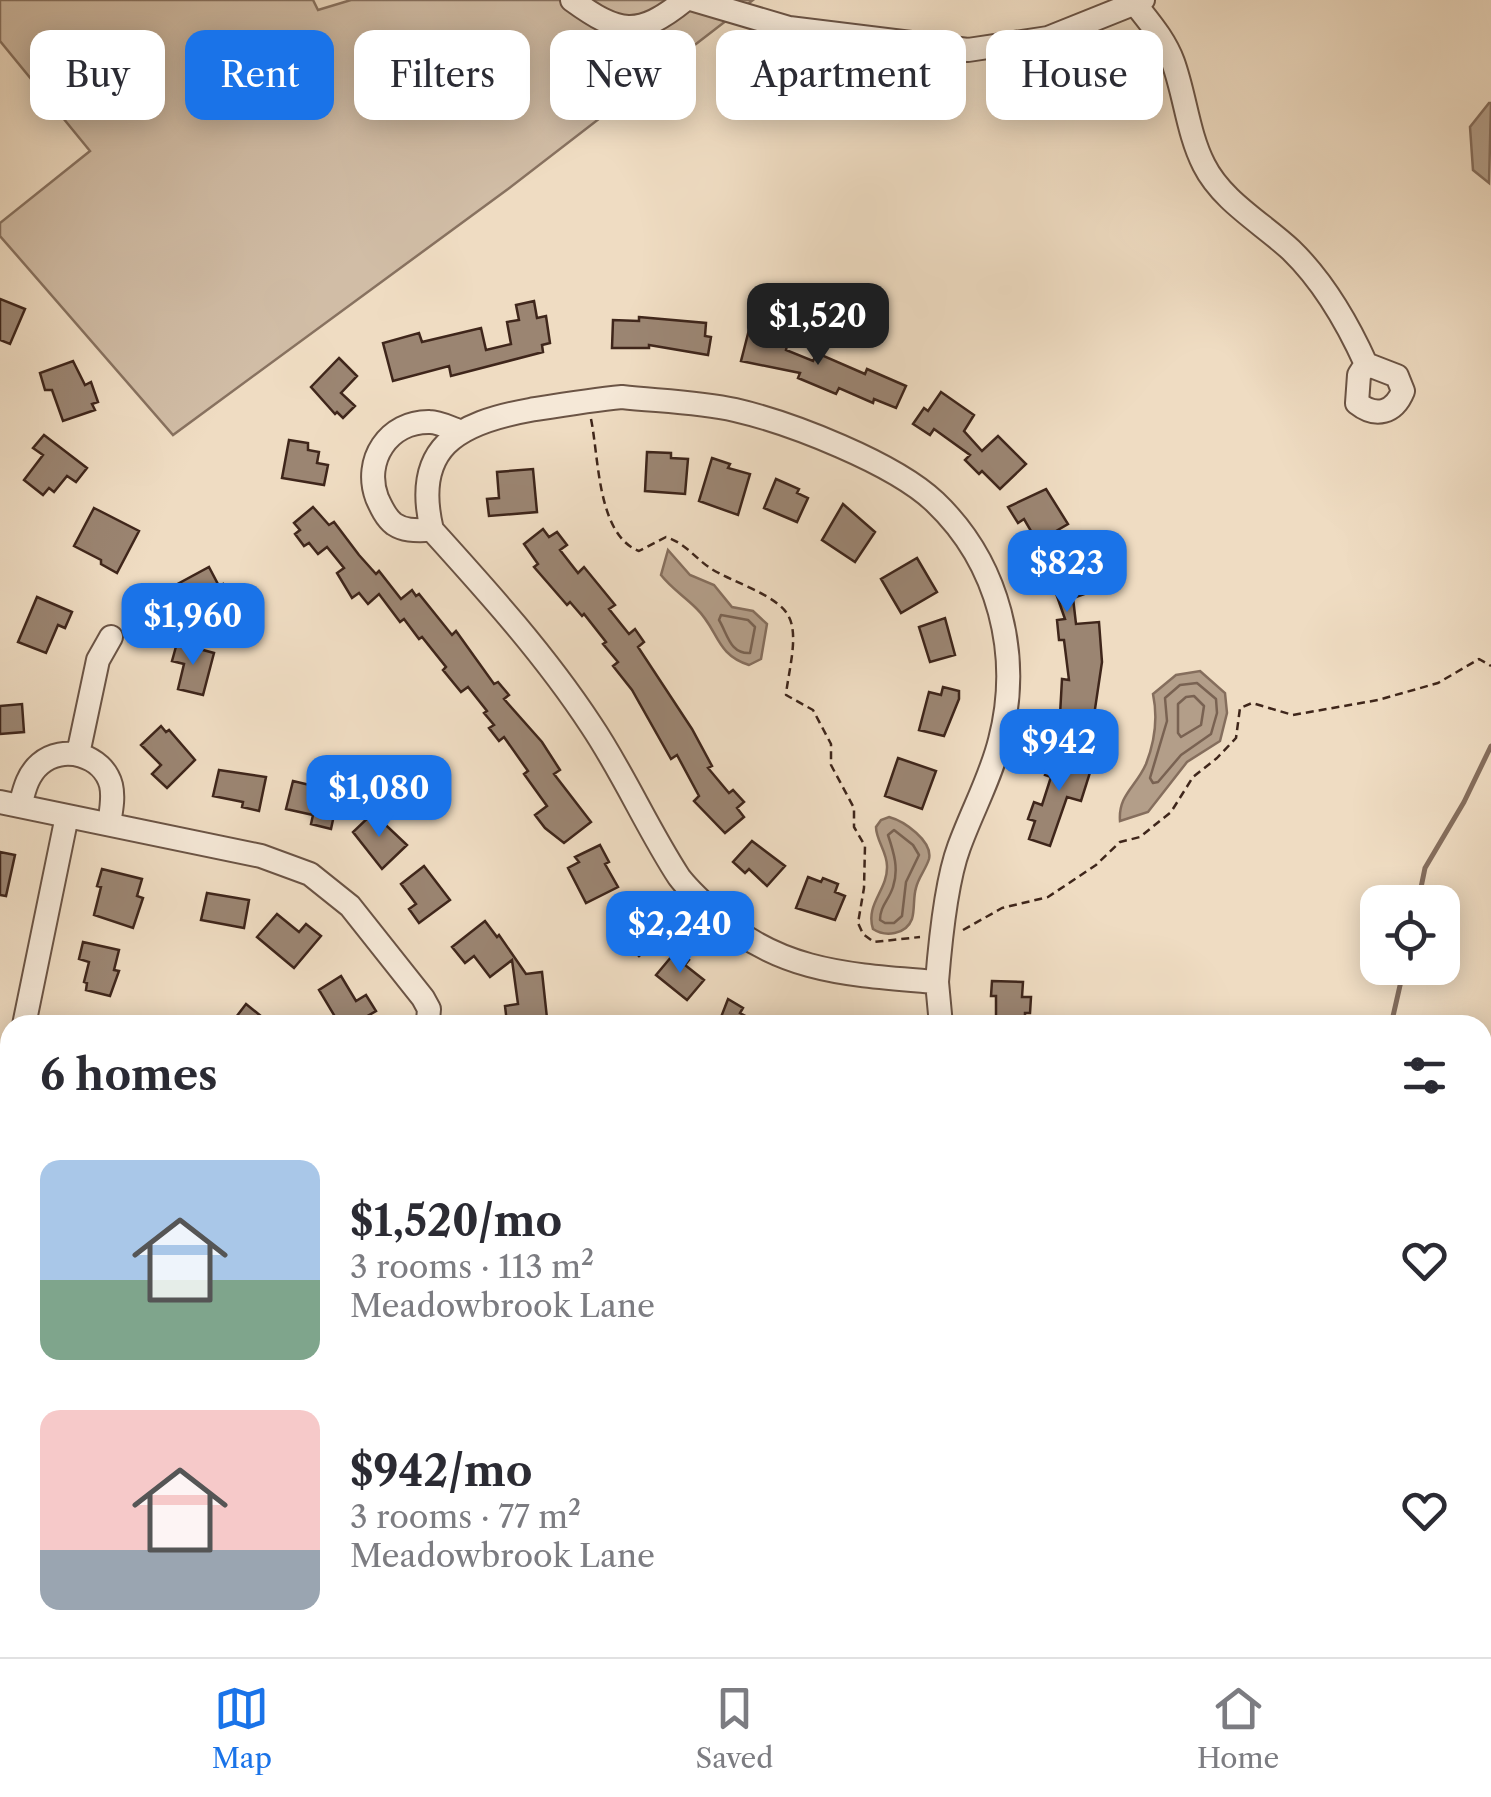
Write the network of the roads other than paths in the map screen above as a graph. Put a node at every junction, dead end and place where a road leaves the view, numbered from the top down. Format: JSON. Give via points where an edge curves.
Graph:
{"nodes":[{"id":1,"x":572,"y":0,"type":"edge"},
{"id":2,"x":684,"y":0,"type":"edge"},
{"id":3,"x":694,"y":0,"type":"edge"},
{"id":4,"x":1140,"y":2,"type":"edge"},
{"id":5,"x":1366,"y":364,"type":"dead end"},
{"id":6,"x":460,"y":432,"type":"junction"},
{"id":7,"x":432,"y":530,"type":"junction"},
{"id":8,"x":111,"y":636,"type":"dead end"},
{"id":9,"x":78,"y":754,"type":"junction"},
{"id":10,"x":10,"y":804,"type":"edge"},
{"id":11,"x":67,"y":816,"type":"junction"},
{"id":12,"x":110,"y":824,"type":"junction"},
{"id":13,"x":937,"y":982,"type":"junction"},
{"id":14,"x":26,"y":1015,"type":"edge"},
{"id":15,"x":428,"y":1015,"type":"edge"},
{"id":16,"x":940,"y":1015,"type":"edge"}],
"edges":[{"from":1,"to":2,"type":"street","via":[[614,28],[644,26]]},
{"from":3,"to":4,"type":"street","via":[[788,28],[968,50],[1048,38]]},
{"from":4,"to":5,"type":"street","via":[[1173,62],[1204,165],[1316,277]]},
{"from":6,"to":7,"type":"street","via":[[446,441],[430,469],[426,503]]},
{"from":6,"to":7,"type":"street","via":[[432,421],[406,425],[381,446],[372,466],[371,481],[392,523]]},
{"from":6,"to":13,"type":"street","via":[[493,416],[622,397],[734,410],[844,449],[894,472],[935,502],[993,587],[1007,636],[1008,672],[1000,740],[957,851]]},
{"from":7,"to":13,"type":"street","via":[[545,658],[679,876],[725,923],[806,967]]},
{"from":8,"to":9,"type":"street","via":[[98,660]]},
{"from":9,"to":10,"type":"street","via":[[38,765]]},
{"from":9,"to":12,"type":"street","via":[[108,776]]},
{"from":10,"to":11,"type":"street"},
{"from":11,"to":12,"type":"street"},
{"from":11,"to":14,"type":"street"},
{"from":12,"to":15,"type":"street","via":[[262,856],[310,874],[350,906],[423,998]]},
{"from":13,"to":16,"type":"street"}]}
